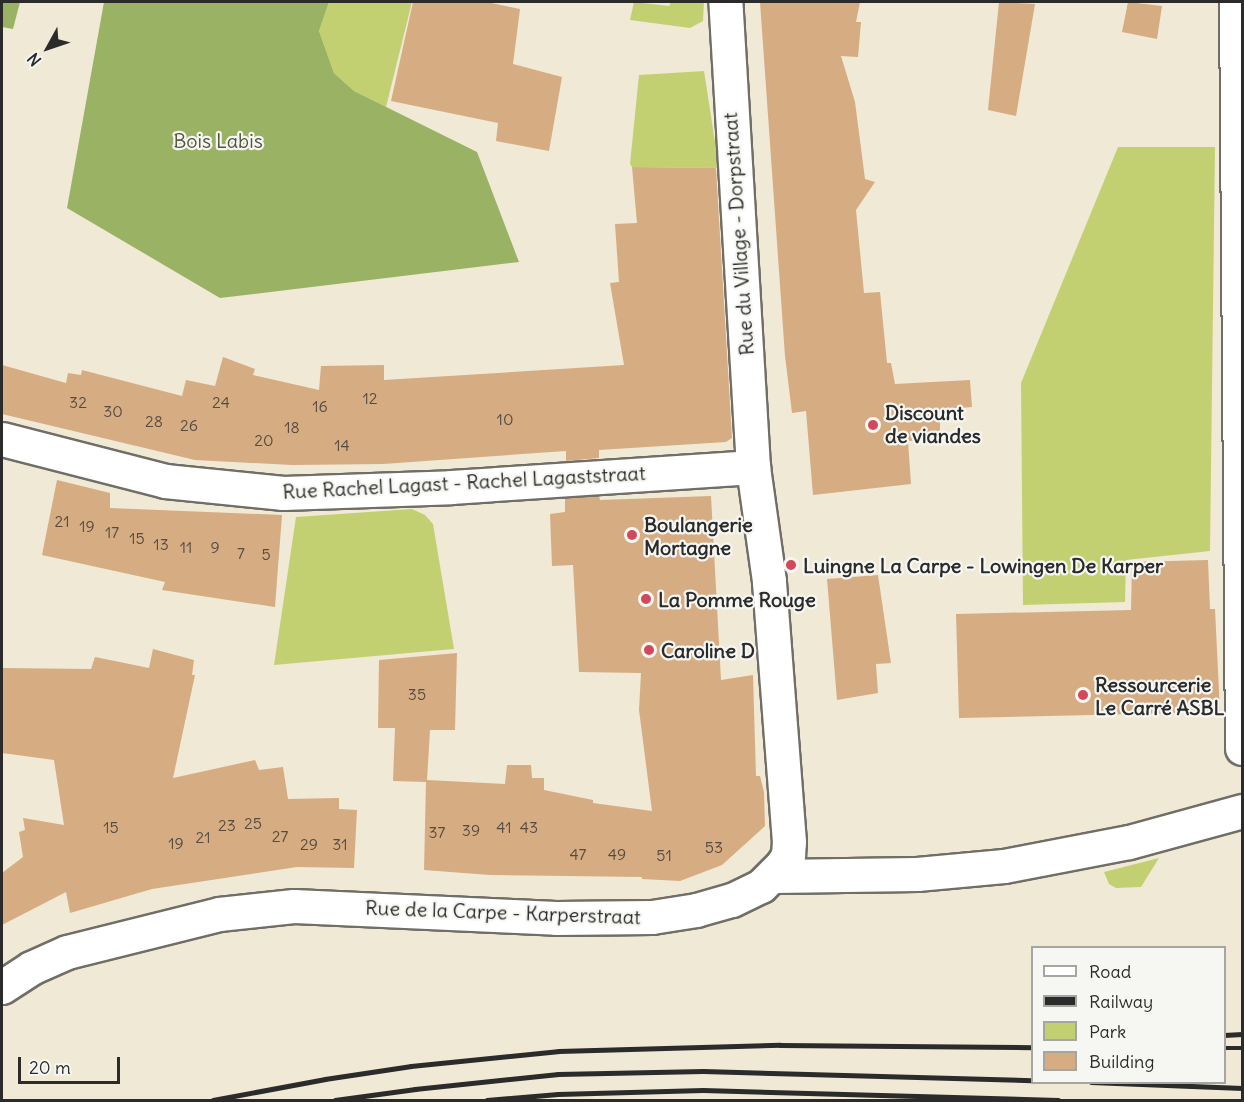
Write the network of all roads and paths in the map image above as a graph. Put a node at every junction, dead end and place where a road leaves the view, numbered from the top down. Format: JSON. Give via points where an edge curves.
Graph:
{"nodes":[{"id":1,"x":725,"y":2,"type":"edge"},
{"id":2,"x":1236,"y":2,"type":"edge"},
{"id":3,"x":2,"y":439,"type":"edge"},
{"id":4,"x":753,"y":467,"type":"junction"},
{"id":5,"x":1242,"y":510,"type":"edge"},
{"id":6,"x":1242,"y":748,"type":"edge"},
{"id":7,"x":1242,"y":811,"type":"edge"},
{"id":8,"x":774,"y":876,"type":"junction"},
{"id":9,"x":2,"y":987,"type":"edge"}],
"edges":[{"from":1,"to":4,"type":"street","name":"Rue du Village - Dorpstraat"},
{"from":2,"to":5,"type":"street"},
{"from":3,"to":4,"type":"street","name":"Rue Rachel Lagast - Rachel Lagaststraat","via":[[165,481],[282,493]]},
{"from":4,"to":8,"type":"street","name":"Rue de la Carpe - Karperstraat","via":[[769,581],[789,842],[788,855]]},
{"from":5,"to":6,"type":"street"},
{"from":7,"to":8,"type":"street","via":[[1129,842],[1004,866],[938,873]]},
{"from":8,"to":9,"type":"street","name":"Rue de la Carpe - Karperstraat","via":[[749,893],[712,906],[636,918],[315,906],[250,910],[188,920],[91,945],[31,968]]}]}
